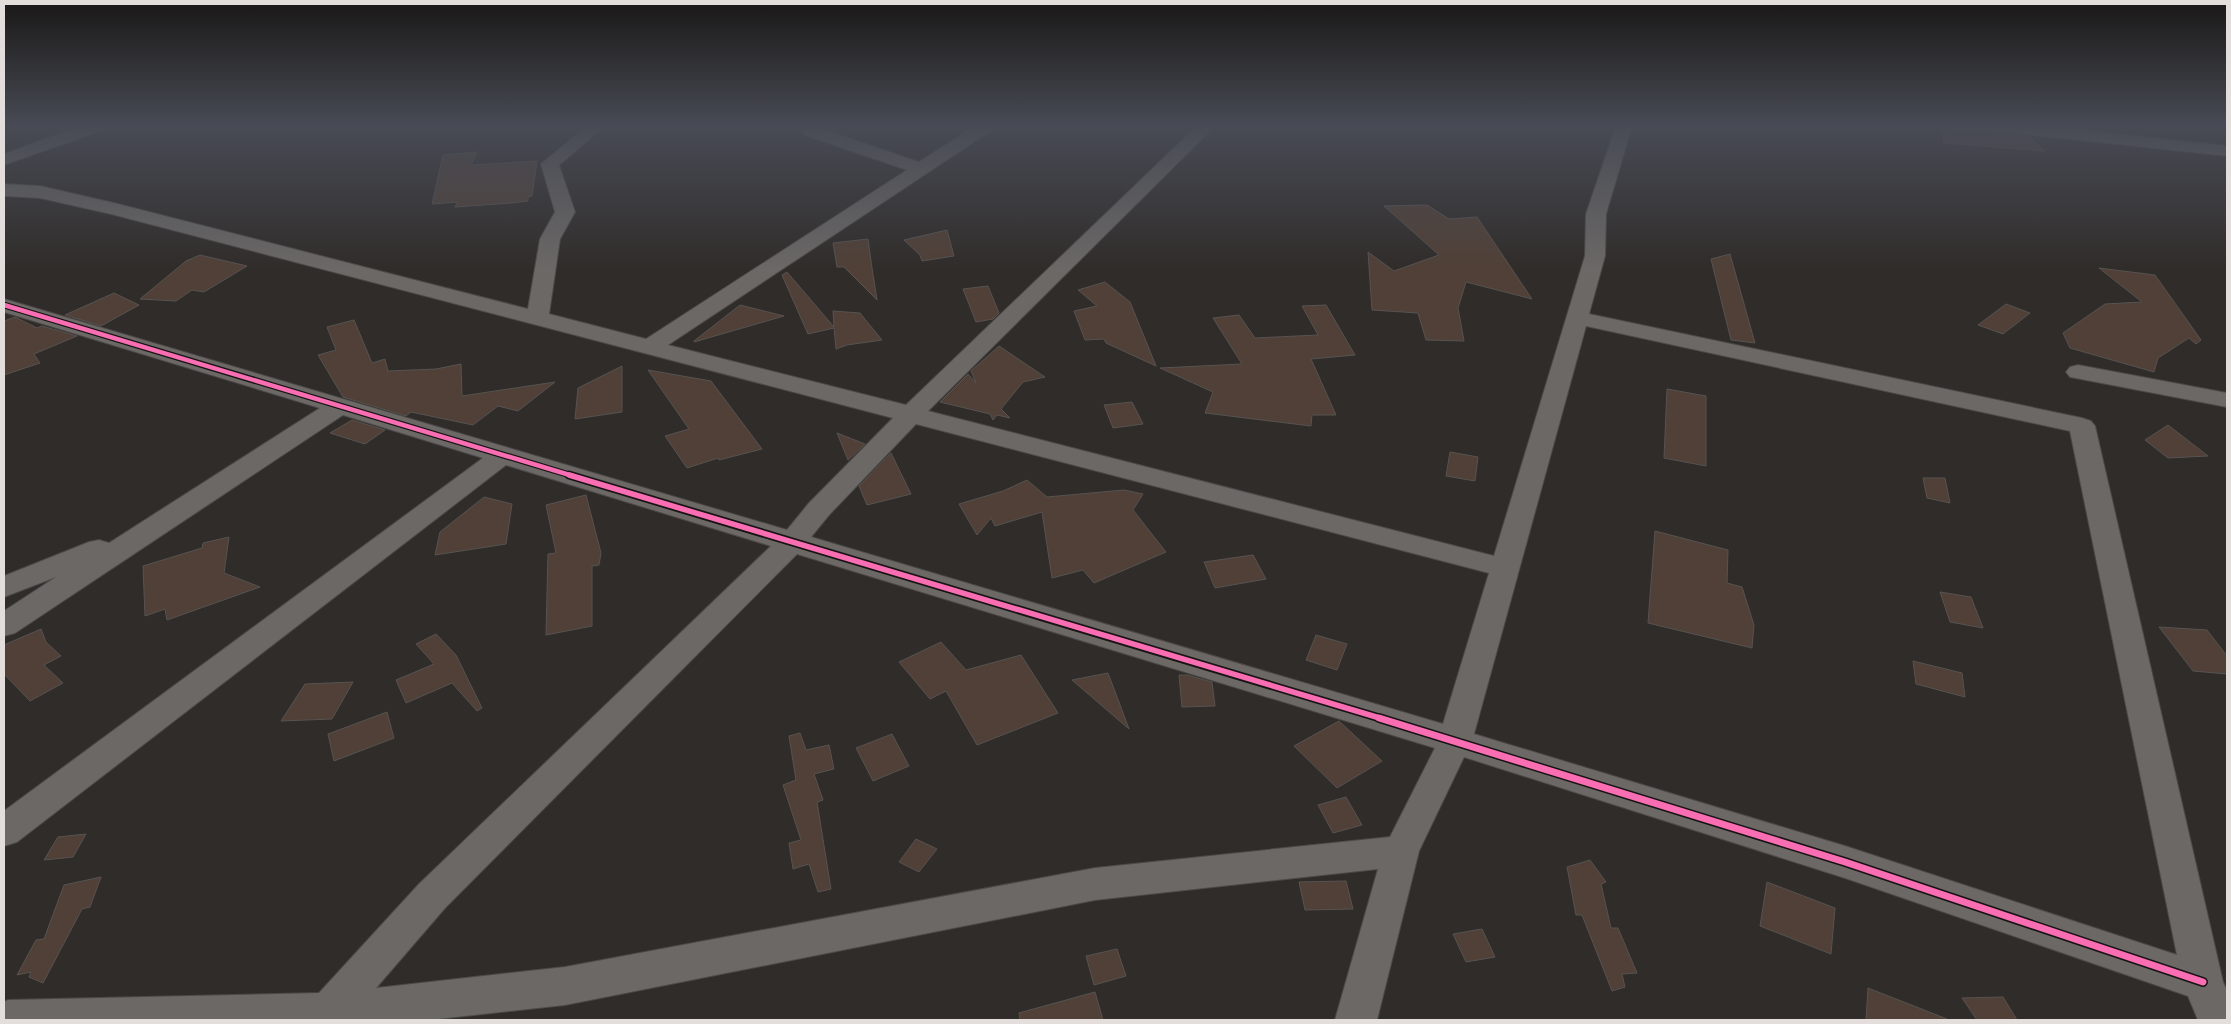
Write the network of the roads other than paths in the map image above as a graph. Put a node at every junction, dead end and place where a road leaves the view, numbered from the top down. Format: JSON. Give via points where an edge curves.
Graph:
{"nodes":[{"id":1,"x":553,"y":174,"type":"edge"},
{"id":2,"x":914,"y":174,"type":"edge"},
{"id":3,"x":1157,"y":174,"type":"edge"},
{"id":4,"x":1609,"y":174,"type":"edge"},
{"id":5,"x":4,"y":190,"type":"edge"},
{"id":6,"x":4,"y":305,"type":"edge"},
{"id":7,"x":537,"y":318,"type":"junction"},
{"id":8,"x":1578,"y":318,"type":"junction"},
{"id":9,"x":649,"y":347,"type":"junction"},
{"id":10,"x":2078,"y":372,"type":"dead end"},
{"id":11,"x":2227,"y":400,"type":"edge"},
{"id":12,"x":340,"y":406,"type":"junction"},
{"id":13,"x":911,"y":414,"type":"junction"},
{"id":14,"x":503,"y":455,"type":"junction"},
{"id":15,"x":158,"y":525,"type":"junction"},
{"id":16,"x":792,"y":542,"type":"junction"},
{"id":17,"x":1505,"y":568,"type":"junction"},
{"id":18,"x":4,"y":588,"type":"edge"},
{"id":19,"x":4,"y":625,"type":"edge"},
{"id":20,"x":1455,"y":741,"type":"junction"},
{"id":21,"x":4,"y":831,"type":"edge"},
{"id":22,"x":1401,"y":851,"type":"junction"},
{"id":23,"x":2203,"y":982,"type":"junction"},
{"id":24,"x":325,"y":1016,"type":"edge"},
{"id":25,"x":8,"y":1020,"type":"edge"},
{"id":26,"x":1356,"y":1020,"type":"edge"},
{"id":27,"x":2219,"y":1020,"type":"edge"}],
"edges":[{"from":1,"to":7,"type":"street","via":[[565,212],[550,239]]},
{"from":2,"to":9,"type":"street"},
{"from":3,"to":13,"type":"street"},
{"from":4,"to":8,"type":"street","via":[[1596,214],[1595,256]]},
{"from":5,"to":7,"type":"street","via":[[40,192]]},
{"from":6,"to":12,"type":"street"},
{"from":7,"to":9,"type":"street"},
{"from":8,"to":17,"type":"street"},
{"from":8,"to":23,"type":"street","via":[[2082,426]]},
{"from":9,"to":13,"type":"street"},
{"from":10,"to":11,"type":"street"},
{"from":12,"to":14,"type":"street"},
{"from":12,"to":15,"type":"street"},
{"from":13,"to":16,"type":"street","via":[[819,509]]},
{"from":13,"to":17,"type":"street"},
{"from":14,"to":16,"type":"street"},
{"from":14,"to":21,"type":"street"},
{"from":15,"to":18,"type":"street"},
{"from":15,"to":19,"type":"street"},
{"from":16,"to":20,"type":"street"},
{"from":16,"to":24,"type":"street","via":[[432,896]]},
{"from":17,"to":20,"type":"street"},
{"from":20,"to":22,"type":"street"},
{"from":20,"to":23,"type":"street","via":[[1845,862]]},
{"from":22,"to":24,"type":"street","via":[[1095,884],[566,986]]},
{"from":22,"to":26,"type":"street"},
{"from":23,"to":27,"type":"street"},
{"from":24,"to":25,"type":"street","via":[[82,1016]]}]}
